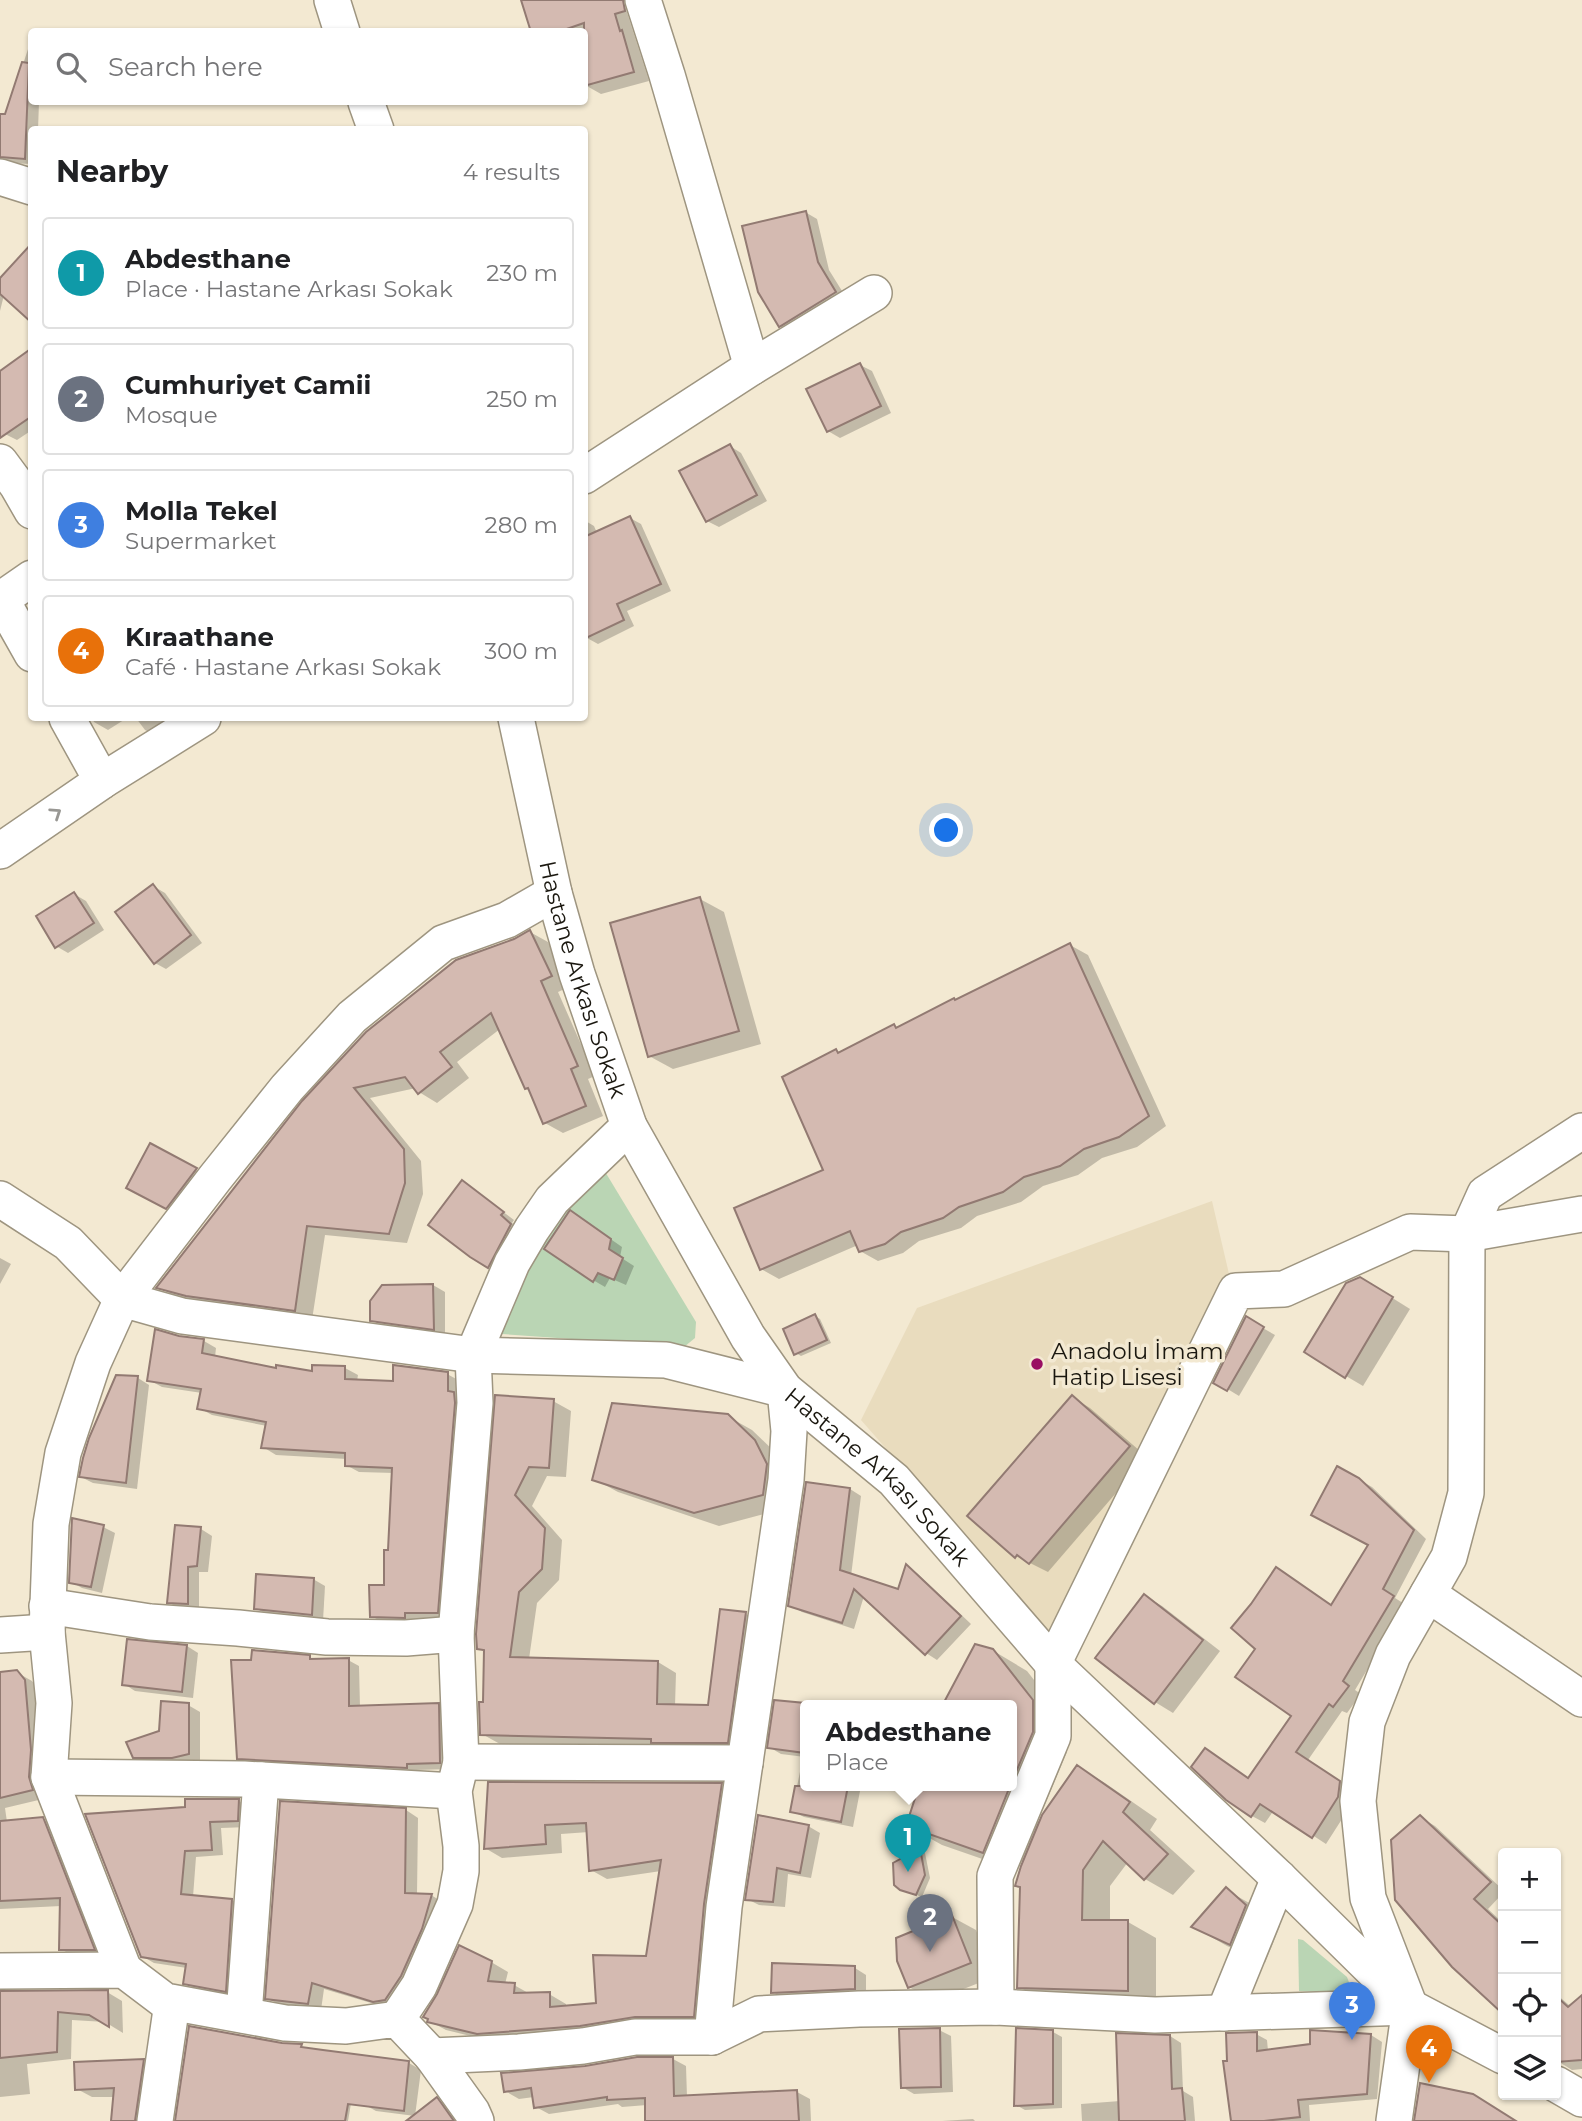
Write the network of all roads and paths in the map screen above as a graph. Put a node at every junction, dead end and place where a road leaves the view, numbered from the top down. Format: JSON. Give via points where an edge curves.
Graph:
{"nodes":[{"id":1,"x":332,"y":0,"type":"edge"},
{"id":2,"x":643,"y":0,"type":"edge"},
{"id":3,"x":341,"y":28,"type":"edge"},
{"id":4,"x":367,"y":105,"type":"edge"},
{"id":5,"x":375,"y":126,"type":"edge"},
{"id":6,"x":0,"y":177,"type":"edge"},
{"id":7,"x":28,"y":186,"type":"edge"},
{"id":8,"x":874,"y":293,"type":"dead end"},
{"id":9,"x":752,"y":368,"type":"junction"},
{"id":10,"x":0,"y":462,"type":"edge"},
{"id":11,"x":588,"y":473,"type":"edge"},
{"id":12,"x":28,"y":504,"type":"edge"},
{"id":13,"x":28,"y":581,"type":"edge"},
{"id":14,"x":0,"y":599,"type":"edge"},
{"id":15,"x":28,"y":647,"type":"edge"},
{"id":16,"x":69,"y":721,"type":"edge"},
{"id":17,"x":198,"y":721,"type":"edge"},
{"id":18,"x":517,"y":721,"type":"edge"},
{"id":19,"x":102,"y":782,"type":"junction"},
{"id":20,"x":0,"y":851,"type":"edge"},
{"id":21,"x":554,"y":893,"type":"junction"},
{"id":22,"x":629,"y":1126,"type":"junction"},
{"id":23,"x":1582,"y":1130,"type":"edge"},
{"id":24,"x":0,"y":1199,"type":"edge"},
{"id":25,"x":1582,"y":1213,"type":"edge"},
{"id":26,"x":1467,"y":1234,"type":"junction"},
{"id":27,"x":122,"y":1298,"type":"junction"},
{"id":28,"x":473,"y":1355,"type":"junction"},
{"id":29,"x":785,"y":1390,"type":"junction"},
{"id":30,"x":1428,"y":1594,"type":"junction"},
{"id":31,"x":47,"y":1619,"type":"junction"},
{"id":32,"x":456,"y":1634,"type":"junction"},
{"id":33,"x":0,"y":1635,"type":"edge"},
{"id":34,"x":1053,"y":1664,"type":"junction"},
{"id":35,"x":1582,"y":1699,"type":"edge"},
{"id":36,"x":745,"y":1763,"type":"junction"},
{"id":37,"x":457,"y":1776,"type":"junction"},
{"id":38,"x":49,"y":1777,"type":"junction"},
{"id":39,"x":261,"y":1780,"type":"junction"},
{"id":40,"x":1279,"y":1878,"type":"junction"},
{"id":41,"x":124,"y":1970,"type":"junction"},
{"id":42,"x":0,"y":1971,"type":"edge"},
{"id":43,"x":172,"y":2003,"type":"junction"},
{"id":44,"x":996,"y":2007,"type":"junction"},
{"id":45,"x":1410,"y":2007,"type":"junction"},
{"id":46,"x":1224,"y":2013,"type":"junction"},
{"id":47,"x":244,"y":2015,"type":"junction"},
{"id":48,"x":397,"y":2020,"type":"junction"},
{"id":49,"x":712,"y":2037,"type":"junction"},
{"id":50,"x":1498,"y":2053,"type":"edge"},
{"id":51,"x":432,"y":2056,"type":"junction"},
{"id":52,"x":155,"y":2121,"type":"edge"},
{"id":53,"x":476,"y":2121,"type":"edge"},
{"id":54,"x":1394,"y":2121,"type":"edge"}],
"edges":[{"from":1,"to":3,"type":"street"},
{"from":2,"to":9,"type":"street"},
{"from":4,"to":5,"type":"street"},
{"from":6,"to":7,"type":"street"},
{"from":8,"to":9,"type":"street"},
{"from":9,"to":11,"type":"street"},
{"from":10,"to":12,"type":"street"},
{"from":13,"to":14,"type":"street"},
{"from":14,"to":15,"type":"street"},
{"from":16,"to":19,"type":"street"},
{"from":17,"to":19,"type":"street"},
{"from":18,"to":21,"type":"street","name":"Hastane Arkası Sokak"},
{"from":20,"to":19,"type":"street","one_way":true},
{"from":21,"to":22,"type":"street","name":"Hastane Arkası Sokak"},
{"from":21,"to":27,"type":"street","via":[[506,920],[443,943],[352,1017],[287,1088]]},
{"from":22,"to":28,"type":"street","via":[[538,1219],[513,1263]]},
{"from":22,"to":29,"type":"street","name":"Hastane Arkası Sokak","via":[[748,1337]]},
{"from":23,"to":26,"type":"street","via":[[1485,1194]]},
{"from":24,"to":27,"type":"street","via":[[68,1243]]},
{"from":25,"to":26,"type":"street"},
{"from":26,"to":30,"type":"street","via":[[1466,1493],[1449,1557]]},
{"from":26,"to":34,"type":"street","via":[[1410,1232],[1284,1289],[1236,1291]]},
{"from":27,"to":28,"type":"street","via":[[182,1316]]},
{"from":27,"to":31,"type":"street","via":[[93,1363],[63,1453],[51,1524]]},
{"from":28,"to":29,"type":"street","via":[[666,1360]]},
{"from":28,"to":32,"type":"street","via":[[475,1403]]},
{"from":29,"to":34,"type":"street","name":"Hastane Arkası Sokak","via":[[894,1480]]},
{"from":29,"to":36,"type":"street","via":[[789,1431],[786,1480]]},
{"from":30,"to":35,"type":"street"},
{"from":30,"to":45,"type":"street","via":[[1393,1655],[1367,1722],[1357,1801],[1368,1898]]},
{"from":31,"to":32,"type":"street","via":[[150,1622],[327,1637]]},
{"from":31,"to":33,"type":"street"},
{"from":31,"to":38,"type":"street","via":[[54,1703]]},
{"from":32,"to":37,"type":"street"},
{"from":34,"to":40,"type":"street","name":"Hastane Arkası Sokak"},
{"from":34,"to":44,"type":"street","via":[[1053,1737],[995,1875]]},
{"from":36,"to":37,"type":"street"},
{"from":36,"to":49,"type":"street","via":[[724,1907]]},
{"from":37,"to":39,"type":"street"},
{"from":37,"to":48,"type":"street","via":[[461,1871],[455,1904],[419,1986]]},
{"from":38,"to":39,"type":"street"},
{"from":38,"to":41,"type":"street"},
{"from":39,"to":47,"type":"street"},
{"from":40,"to":45,"type":"street","name":"Hastane Arkası Sokak"},
{"from":40,"to":46,"type":"street"},
{"from":41,"to":42,"type":"street"},
{"from":41,"to":43,"type":"street"},
{"from":43,"to":47,"type":"street"},
{"from":43,"to":52,"type":"street"},
{"from":44,"to":46,"type":"street","via":[[1155,2015]]},
{"from":44,"to":49,"type":"street","via":[[759,2014]]},
{"from":45,"to":46,"type":"street"},
{"from":45,"to":50,"type":"street","name":"Hastane Arkası Sokak"},
{"from":45,"to":54,"type":"street"},
{"from":47,"to":48,"type":"street","via":[[346,2026]]},
{"from":48,"to":51,"type":"street"},
{"from":49,"to":51,"type":"street","via":[[635,2037],[519,2052]]},
{"from":51,"to":53,"type":"street"}]}
